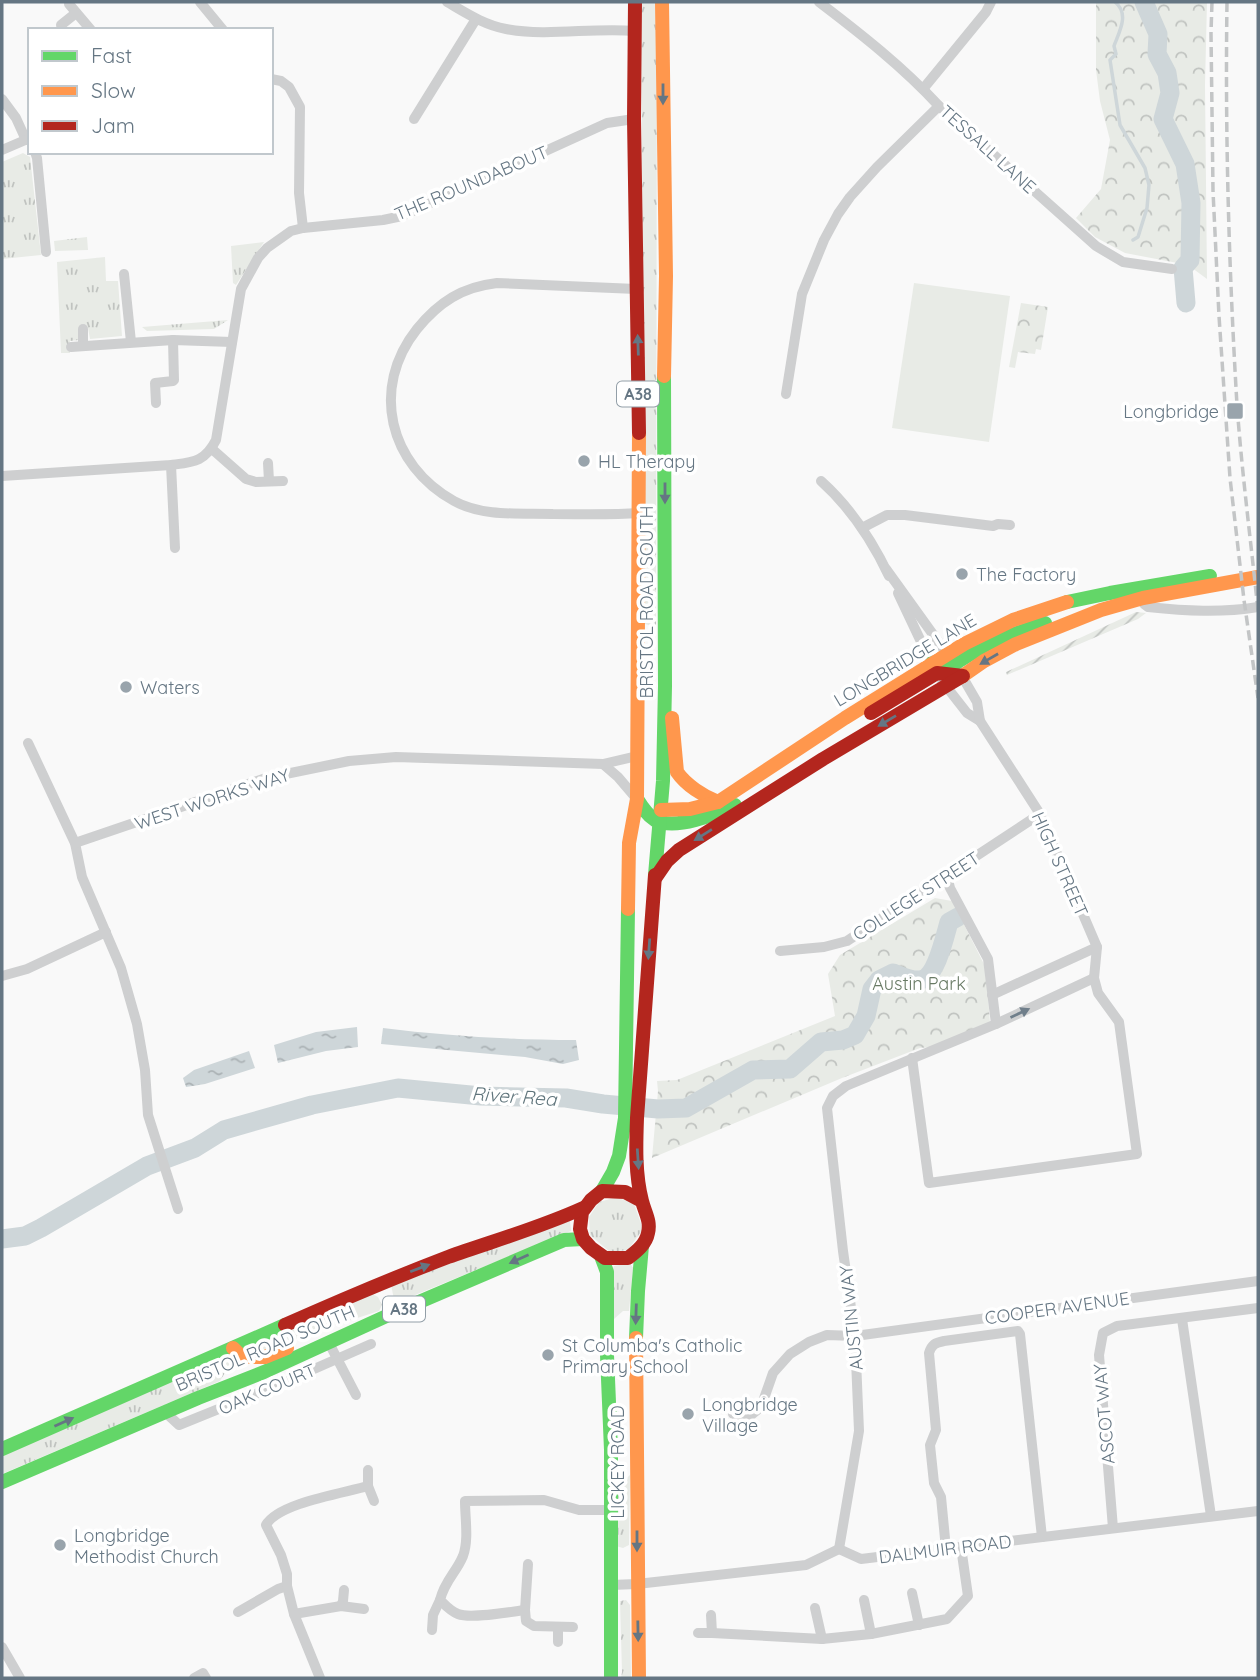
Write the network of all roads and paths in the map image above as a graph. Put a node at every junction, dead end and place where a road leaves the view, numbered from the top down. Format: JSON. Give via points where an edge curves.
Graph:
{"nodes":[{"id":1,"x":200,"y":2,"type":"edge"},
{"id":2,"x":447,"y":2,"type":"edge"},
{"id":3,"x":635,"y":2,"type":"edge"},
{"id":4,"x":662,"y":2,"type":"edge"},
{"id":5,"x":819,"y":2,"type":"edge"},
{"id":6,"x":991,"y":2,"type":"edge"},
{"id":7,"x":476,"y":19,"type":"junction"},
{"id":8,"x":61,"y":25,"type":"dead end"},
{"id":9,"x":89,"y":28,"type":"edge"},
{"id":10,"x":221,"y":28,"type":"edge"},
{"id":11,"x":635,"y":31,"type":"junction"},
{"id":12,"x":663,"y":69,"type":"junction"},
{"id":13,"x":273,"y":79,"type":"edge"},
{"id":14,"x":923,"y":89,"type":"junction"},
{"id":15,"x":3,"y":104,"type":"edge"},
{"id":16,"x":939,"y":106,"type":"junction"},
{"id":17,"x":415,"y":118,"type":"dead end"},
{"id":18,"x":634,"y":119,"type":"junction"},
{"id":19,"x":28,"y":137,"type":"edge"},
{"id":20,"x":28,"y":139,"type":"edge"},
{"id":21,"x":2,"y":150,"type":"edge"},
{"id":22,"x":36,"y":154,"type":"edge"},
{"id":23,"x":303,"y":228,"type":"junction"},
{"id":24,"x":46,"y":252,"type":"dead end"},
{"id":25,"x":1172,"y":269,"type":"dead end"},
{"id":26,"x":124,"y":274,"type":"dead end"},
{"id":27,"x":636,"y":289,"type":"junction"},
{"id":28,"x":83,"y":329,"type":"dead end"},
{"id":29,"x":173,"y":340,"type":"junction"},
{"id":30,"x":131,"y":342,"type":"junction"},
{"id":31,"x":232,"y":342,"type":"junction"},
{"id":32,"x":786,"y":394,"type":"dead end"},
{"id":33,"x":156,"y":403,"type":"dead end"},
{"id":34,"x":212,"y":449,"type":"junction"},
{"id":35,"x":268,"y":463,"type":"dead end"},
{"id":36,"x":171,"y":465,"type":"junction"},
{"id":37,"x":2,"y":476,"type":"edge"},
{"id":38,"x":269,"y":481,"type":"junction"},
{"id":39,"x":283,"y":481,"type":"dead end"},
{"id":40,"x":821,"y":481,"type":"dead end"},
{"id":41,"x":639,"y":513,"type":"junction"},
{"id":42,"x":1010,"y":526,"type":"dead end"},
{"id":43,"x":862,"y":527,"type":"junction"},
{"id":44,"x":175,"y":548,"type":"dead end"},
{"id":45,"x":1258,"y":568,"type":"edge"},
{"id":46,"x":886,"y":569,"type":"junction"},
{"id":47,"x":1231,"y":577,"type":"junction"},
{"id":48,"x":1258,"y":577,"type":"edge"},
{"id":49,"x":1136,"y":600,"type":"junction"},
{"id":50,"x":1258,"y":607,"type":"edge"},
{"id":51,"x":666,"y":625,"type":"junction"},
{"id":52,"x":637,"y":627,"type":"junction"},
{"id":53,"x":666,"y":663,"type":"junction"},
{"id":54,"x":955,"y":665,"type":"junction"},
{"id":55,"x":934,"y":668,"type":"junction"},
{"id":56,"x":665,"y":686,"type":"junction"},
{"id":57,"x":945,"y":686,"type":"junction"},
{"id":58,"x":980,"y":721,"type":"junction"},
{"id":59,"x":27,"y":743,"type":"dead end"},
{"id":60,"x":637,"y":756,"type":"junction"},
{"id":61,"x":823,"y":759,"type":"junction"},
{"id":62,"x":603,"y":764,"type":"junction"},
{"id":63,"x":637,"y":799,"type":"junction"},
{"id":64,"x":718,"y":802,"type":"junction"},
{"id":65,"x":1040,"y":814,"type":"junction"},
{"id":66,"x":657,"y":816,"type":"junction"},
{"id":67,"x":75,"y":844,"type":"junction"},
{"id":68,"x":947,"y":876,"type":"junction"},
{"id":69,"x":654,"y":881,"type":"junction"},
{"id":70,"x":106,"y":932,"type":"junction"},
{"id":71,"x":628,"y":946,"type":"junction"},
{"id":72,"x":1097,"y":947,"type":"junction"},
{"id":73,"x":780,"y":951,"type":"dead end"},
{"id":74,"x":2,"y":976,"type":"edge"},
{"id":75,"x":1094,"y":978,"type":"junction"},
{"id":76,"x":992,"y":995,"type":"junction"},
{"id":77,"x":996,"y":1024,"type":"junction"},
{"id":78,"x":912,"y":1058,"type":"junction"},
{"id":79,"x":633,"y":1078,"type":"junction"},
{"id":80,"x":629,"y":1121,"type":"junction"},
{"id":81,"x":602,"y":1191,"type":"junction"},
{"id":82,"x":642,"y":1201,"type":"junction"},
{"id":83,"x":583,"y":1208,"type":"junction"},
{"id":84,"x":177,"y":1209,"type":"dead end"},
{"id":85,"x":509,"y":1236,"type":"junction"},
{"id":86,"x":583,"y":1239,"type":"junction"},
{"id":87,"x":642,"y":1246,"type":"junction"},
{"id":88,"x":601,"y":1256,"type":"junction"},
{"id":89,"x":1258,"y":1281,"type":"edge"},
{"id":90,"x":378,"y":1285,"type":"junction"},
{"id":91,"x":1258,"y":1308,"type":"edge"},
{"id":92,"x":391,"y":1314,"type":"junction"},
{"id":93,"x":1182,"y":1319,"type":"junction"},
{"id":94,"x":855,"y":1336,"type":"junction"},
{"id":95,"x":332,"y":1342,"type":"junction"},
{"id":96,"x":371,"y":1344,"type":"dead end"},
{"id":97,"x":240,"y":1350,"type":"junction"},
{"id":98,"x":337,"y":1359,"type":"junction"},
{"id":99,"x":227,"y":1387,"type":"junction"},
{"id":100,"x":356,"y":1395,"type":"dead end"},
{"id":101,"x":165,"y":1412,"type":"junction"},
{"id":102,"x":733,"y":1414,"type":"dead end"},
{"id":103,"x":2,"y":1449,"type":"edge"},
{"id":104,"x":368,"y":1470,"type":"dead end"},
{"id":105,"x":2,"y":1482,"type":"edge"},
{"id":106,"x":368,"y":1486,"type":"junction"},
{"id":107,"x":374,"y":1501,"type":"dead end"},
{"id":108,"x":611,"y":1510,"type":"junction"},
{"id":109,"x":1258,"y":1511,"type":"edge"},
{"id":110,"x":1211,"y":1516,"type":"junction"},
{"id":111,"x":257,"y":1517,"type":"dead end"},
{"id":112,"x":266,"y":1525,"type":"junction"},
{"id":113,"x":1113,"y":1528,"type":"junction"},
{"id":114,"x":1042,"y":1537,"type":"junction"},
{"id":115,"x":961,"y":1547,"type":"junction"},
{"id":116,"x":839,"y":1549,"type":"junction"},
{"id":117,"x":946,"y":1549,"type":"junction"},
{"id":118,"x":528,"y":1563,"type":"dead end"},
{"id":119,"x":637,"y":1584,"type":"junction"},
{"id":120,"x":611,"y":1585,"type":"junction"},
{"id":121,"x":287,"y":1586,"type":"junction"},
{"id":122,"x":344,"y":1590,"type":"dead end"},
{"id":123,"x":912,"y":1593,"type":"dead end"},
{"id":124,"x":440,"y":1600,"type":"junction"},
{"id":125,"x":864,"y":1600,"type":"dead end"},
{"id":126,"x":341,"y":1606,"type":"junction"},
{"id":127,"x":815,"y":1608,"type":"dead end"},
{"id":128,"x":364,"y":1609,"type":"dead end"},
{"id":129,"x":525,"y":1610,"type":"junction"},
{"id":130,"x":238,"y":1612,"type":"dead end"},
{"id":131,"x":294,"y":1614,"type":"junction"},
{"id":132,"x":711,"y":1615,"type":"dead end"},
{"id":133,"x":919,"y":1625,"type":"junction"},
{"id":134,"x":558,"y":1627,"type":"junction"},
{"id":135,"x":573,"y":1627,"type":"dead end"},
{"id":136,"x":432,"y":1630,"type":"dead end"},
{"id":137,"x":698,"y":1633,"type":"dead end"},
{"id":138,"x":712,"y":1633,"type":"junction"},
{"id":139,"x":871,"y":1634,"type":"junction"},
{"id":140,"x":822,"y":1639,"type":"junction"},
{"id":141,"x":558,"y":1642,"type":"dead end"},
{"id":142,"x":2,"y":1647,"type":"edge"},
{"id":143,"x":20,"y":1678,"type":"edge"},
{"id":144,"x":194,"y":1678,"type":"edge"},
{"id":145,"x":206,"y":1678,"type":"edge"},
{"id":146,"x":320,"y":1678,"type":"edge"},
{"id":147,"x":611,"y":1678,"type":"edge"},
{"id":148,"x":639,"y":1678,"type":"edge"}],
"edges":[{"from":1,"to":10,"type":"street"},
{"from":2,"to":7,"type":"street"},
{"from":3,"to":11,"type":"main road","name":"BRISTOL ROAD SOUTH","number":"A38"},
{"from":4,"to":12,"type":"main road","name":"BRISTOL ROAD SOUTH","number":"A38"},
{"from":5,"to":14,"type":"street","name":"TESSALL LANE"},
{"from":6,"to":14,"type":"street"},
{"from":7,"to":11,"type":"street","via":[[505,29],[550,33]]},
{"from":7,"to":17,"type":"street"},
{"from":8,"to":9,"type":"street","via":[[73,8]]},
{"from":11,"to":18,"type":"main road","name":"BRISTOL ROAD SOUTH","number":"A38"},
{"from":12,"to":18,"type":"main road","via":[[647,73],[644,110]]},
{"from":12,"to":51,"type":"main road","name":"BRISTOL ROAD SOUTH","number":"A38","one_way":true},
{"from":13,"to":23,"type":"street","via":[[289,87],[300,107]]},
{"from":14,"to":16,"type":"street","name":"TESSALL LANE"},
{"from":15,"to":19,"type":"street"},
{"from":16,"to":25,"type":"street","name":"TESSALL LANE","via":[[1096,246],[1123,262]]},
{"from":16,"to":32,"type":"street","via":[[850,197],[829,231],[802,294]]},
{"from":18,"to":23,"type":"street","name":"THE ROUNDABOUT","via":[[607,123],[402,216]]},
{"from":18,"to":27,"type":"main road","name":"BRISTOL ROAD SOUTH","number":"A38"},
{"from":20,"to":21,"type":"street"},
{"from":22,"to":24,"type":"street"},
{"from":23,"to":31,"type":"street","name":"THE ROUNDABOUT","via":[[267,248],[247,275]]},
{"from":26,"to":30,"type":"street"},
{"from":41,"to":27,"type":"main road","name":"BRISTOL ROAD SOUTH","number":"A38","one_way":true},
{"from":27,"to":41,"type":"street","via":[[498,283],[451,298],[427,317],[400,356],[392,382],[391,416],[401,446],[416,470],[455,502],[501,513]]},
{"from":28,"to":30,"type":"street","via":[[77,346]]},
{"from":29,"to":30,"type":"street"},
{"from":29,"to":31,"type":"street"},
{"from":29,"to":33,"type":"street","via":[[174,380],[155,383]]},
{"from":31,"to":34,"type":"street","name":"THE ROUNDABOUT"},
{"from":34,"to":36,"type":"street","via":[[193,462]]},
{"from":34,"to":38,"type":"street","via":[[246,479]]},
{"from":35,"to":38,"type":"street"},
{"from":36,"to":37,"type":"street"},
{"from":36,"to":44,"type":"street"},
{"from":38,"to":39,"type":"street"},
{"from":40,"to":43,"type":"street"},
{"from":41,"to":52,"type":"main road","name":"BRISTOL ROAD SOUTH","number":"A38"},
{"from":42,"to":43,"type":"street","via":[[887,515]]},
{"from":43,"to":46,"type":"street"},
{"from":45,"to":47,"type":"main road","name":"LONGBRIDGE LANE"},
{"from":46,"to":54,"type":"street","name":"HIGH STREET"},
{"from":46,"to":55,"type":"street","name":"HIGH STREET"},
{"from":47,"to":48,"type":"main road","name":"LONGBRIDGE LANE"},
{"from":47,"to":49,"type":"main road","name":"LONGBRIDGE LANE"},
{"from":47,"to":54,"type":"main road","name":"LONGBRIDGE LANE","via":[[1139,587],[1046,608],[970,639]]},
{"from":49,"to":50,"type":"street","name":"LONGBRIDGE LANE","via":[[1148,607],[1209,612]]},
{"from":49,"to":54,"type":"main road","name":"LONGBRIDGE LANE","one_way":true,"via":[[1099,606],[1014,633]]},
{"from":51,"to":52,"type":"main road","via":[[659,632]]},
{"from":51,"to":53,"type":"main road","name":"BRISTOL ROAD SOUTH","number":"A38"},
{"from":52,"to":60,"type":"main road","name":"BRISTOL ROAD SOUTH","number":"A38"},
{"from":53,"to":56,"type":"main road","name":"BRISTOL ROAD SOUTH","number":"A38"},
{"from":53,"to":60,"type":"main road","via":[[658,679],[655,733],[648,748]]},
{"from":54,"to":55,"type":"main road"},
{"from":54,"to":57,"type":"main road","name":"LONGBRIDGE LANE"},
{"from":54,"to":58,"type":"street","name":"HIGH STREET","via":[[977,702]]},
{"from":55,"to":57,"type":"street","name":"HIGH STREET"},
{"from":55,"to":64,"type":"main road","name":"LONGBRIDGE LANE"},
{"from":56,"to":64,"type":"main road","via":[[671,702],[677,772]]},
{"from":56,"to":66,"type":"main road","name":"BRISTOL ROAD SOUTH","number":"A38","via":[[663,780]]},
{"from":57,"to":58,"type":"street","name":"HIGH STREET","via":[[967,713]]},
{"from":57,"to":61,"type":"main road","name":"LONGBRIDGE LANE","one_way":true},
{"from":58,"to":65,"type":"street","name":"HIGH STREET"},
{"from":59,"to":67,"type":"street"},
{"from":60,"to":62,"type":"street","name":"WEST WORKS WAY"},
{"from":60,"to":63,"type":"main road","name":"BRISTOL ROAD SOUTH","number":"A38"},
{"from":61,"to":66,"type":"main road","name":"LONGBRIDGE LANE","via":[[720,813],[686,822]]},
{"from":61,"to":69,"type":"main road","name":"LONGBRIDGE LANE","one_way":true,"via":[[679,850]]},
{"from":62,"to":63,"type":"street"},
{"from":62,"to":67,"type":"street","name":"WEST WORKS WAY","via":[[396,757],[349,761],[266,778]]},
{"from":63,"to":66,"type":"main road","via":[[643,810]]},
{"from":63,"to":71,"type":"main road","name":"BRISTOL ROAD SOUTH","number":"A38","via":[[629,843]]},
{"from":64,"to":66,"type":"main road","name":"LONGBRIDGE LANE"},
{"from":65,"to":68,"type":"street","name":"COLLEGE STREET"},
{"from":65,"to":72,"type":"street","name":"HIGH STREET"},
{"from":66,"to":69,"type":"main road","name":"BRISTOL ROAD SOUTH","number":"A38"},
{"from":66,"to":71,"type":"main road","via":[[640,845]]},
{"from":67,"to":70,"type":"street","via":[[82,877]]},
{"from":68,"to":73,"type":"street","name":"COLLEGE STREET","via":[[847,941]]},
{"from":68,"to":76,"type":"street","via":[[988,958]]},
{"from":69,"to":79,"type":"main road","name":"BRISTOL ROAD SOUTH","number":"A38","one_way":true},
{"from":70,"to":74,"type":"street"},
{"from":70,"to":84,"type":"street","via":[[137,1024],[148,1115]]},
{"from":71,"to":79,"type":"main road","name":"BRISTOL ROAD SOUTH","number":"A38"},
{"from":72,"to":75,"type":"street","name":"HIGH STREET"},
{"from":72,"to":76,"type":"street"},
{"from":77,"to":75,"type":"street","one_way":true},
{"from":75,"to":78,"type":"street","via":[[1098,993],[1119,1022],[1137,1154],[929,1183]]},
{"from":76,"to":77,"type":"street"},
{"from":77,"to":78,"type":"street"},
{"from":78,"to":94,"type":"street","name":"AUSTIN WAY","via":[[846,1086],[827,1108]]},
{"from":79,"to":80,"type":"main road","name":"BRISTOL ROAD SOUTH","number":"A38"},
{"from":80,"to":81,"type":"main road","name":"BRISTOL ROAD SOUTH","number":"A38","via":[[621,1155]]},
{"from":80,"to":82,"type":"main road","name":"BRISTOL ROAD SOUTH","number":"A38","one_way":true},
{"from":80,"to":85,"type":"main road","via":[[597,1179],[566,1205]]},
{"from":81,"to":82,"type":"main road","via":[[625,1192]]},
{"from":81,"to":83,"type":"main road"},
{"from":82,"to":87,"type":"main road","via":[[650,1223]]},
{"from":83,"to":85,"type":"main road","name":"BRISTOL ROAD SOUTH","number":"A38"},
{"from":83,"to":86,"type":"main road"},
{"from":90,"to":85,"type":"main road","name":"BRISTOL ROAD SOUTH","number":"A38","one_way":true},
{"from":86,"to":88,"type":"main road"},
{"from":86,"to":92,"type":"main road","name":"BRISTOL ROAD SOUTH","number":"A38","one_way":true,"via":[[564,1240]]},
{"from":87,"to":88,"type":"main road","via":[[628,1258]]},
{"from":87,"to":119,"type":"main road","name":"LICKEY ROAD","one_way":true,"via":[[636,1319]]},
{"from":88,"to":108,"type":"main road","name":"LICKEY ROAD","via":[[607,1272]]},
{"from":89,"to":94,"type":"street","name":"COOPER AVENUE"},
{"from":90,"to":92,"type":"main road"},
{"from":90,"to":97,"type":"main road","name":"BRISTOL ROAD SOUTH","number":"A38"},
{"from":91,"to":93,"type":"street","name":"ASCOT WAY"},
{"from":92,"to":95,"type":"main road","name":"BRISTOL ROAD SOUTH","number":"A38"},
{"from":93,"to":110,"type":"street"},
{"from":93,"to":113,"type":"street","name":"ASCOT WAY","via":[[1117,1326],[1102,1333],[1099,1355]]},
{"from":94,"to":102,"type":"street","name":"COOPER AVENUE","via":[[827,1335],[790,1354],[773,1373],[761,1407],[750,1416]]},
{"from":94,"to":116,"type":"street","name":"AUSTIN WAY","via":[[859,1431]]},
{"from":95,"to":97,"type":"main road","via":[[298,1343],[265,1357]]},
{"from":95,"to":98,"type":"street"},
{"from":95,"to":99,"type":"main road","name":"BRISTOL ROAD SOUTH","number":"A38"},
{"from":96,"to":98,"type":"street","name":"OAK COURT"},
{"from":97,"to":99,"type":"main road"},
{"from":103,"to":97,"type":"main road","name":"BRISTOL ROAD SOUTH","number":"A38","one_way":true},
{"from":98,"to":100,"type":"street"},
{"from":98,"to":101,"type":"street","name":"OAK COURT","via":[[179,1425]]},
{"from":99,"to":101,"type":"main road","name":"BRISTOL ROAD SOUTH","number":"A38"},
{"from":101,"to":105,"type":"main road","name":"BRISTOL ROAD SOUTH","number":"A38"},
{"from":104,"to":106,"type":"street"},
{"from":106,"to":107,"type":"street"},
{"from":106,"to":112,"type":"street","via":[[296,1505],[270,1518]]},
{"from":108,"to":120,"type":"main road","name":"LICKEY ROAD"},
{"from":108,"to":124,"type":"street","via":[[579,1510],[544,1500],[465,1501],[466,1548]]},
{"from":109,"to":110,"type":"street","name":"DALMUIR ROAD"},
{"from":110,"to":113,"type":"street","name":"DALMUIR ROAD"},
{"from":111,"to":112,"type":"street"},
{"from":112,"to":121,"type":"street","via":[[281,1555]]},
{"from":113,"to":114,"type":"street","name":"DALMUIR ROAD"},
{"from":114,"to":115,"type":"street","name":"DALMUIR ROAD"},
{"from":114,"to":117,"type":"street","via":[[1017,1331],[935,1343],[929,1353],[936,1430],[930,1445]]},
{"from":115,"to":117,"type":"street","name":"DALMUIR ROAD"},
{"from":115,"to":133,"type":"street","via":[[968,1596],[947,1619]]},
{"from":116,"to":117,"type":"street","name":"DALMUIR ROAD","via":[[861,1559]]},
{"from":116,"to":119,"type":"street","via":[[806,1565]]},
{"from":118,"to":129,"type":"street"},
{"from":119,"to":120,"type":"street"},
{"from":119,"to":148,"type":"main road","name":"LICKEY ROAD","one_way":true},
{"from":120,"to":147,"type":"main road","name":"LICKEY ROAD"},
{"from":121,"to":130,"type":"street"},
{"from":121,"to":131,"type":"street"},
{"from":122,"to":126,"type":"street"},
{"from":123,"to":133,"type":"street"},
{"from":124,"to":129,"type":"street","via":[[460,1615]]},
{"from":124,"to":136,"type":"street"},
{"from":125,"to":139,"type":"street"},
{"from":126,"to":128,"type":"street"},
{"from":126,"to":131,"type":"street"},
{"from":127,"to":140,"type":"street"},
{"from":129,"to":134,"type":"street","via":[[526,1621],[534,1626]]},
{"from":131,"to":146,"type":"street"},
{"from":132,"to":138,"type":"street"},
{"from":133,"to":139,"type":"street"},
{"from":134,"to":135,"type":"street"},
{"from":134,"to":141,"type":"street"},
{"from":137,"to":138,"type":"street"},
{"from":138,"to":140,"type":"street"},
{"from":139,"to":140,"type":"street"},
{"from":142,"to":143,"type":"street"},
{"from":144,"to":145,"type":"street","via":[[203,1673]]}]}
